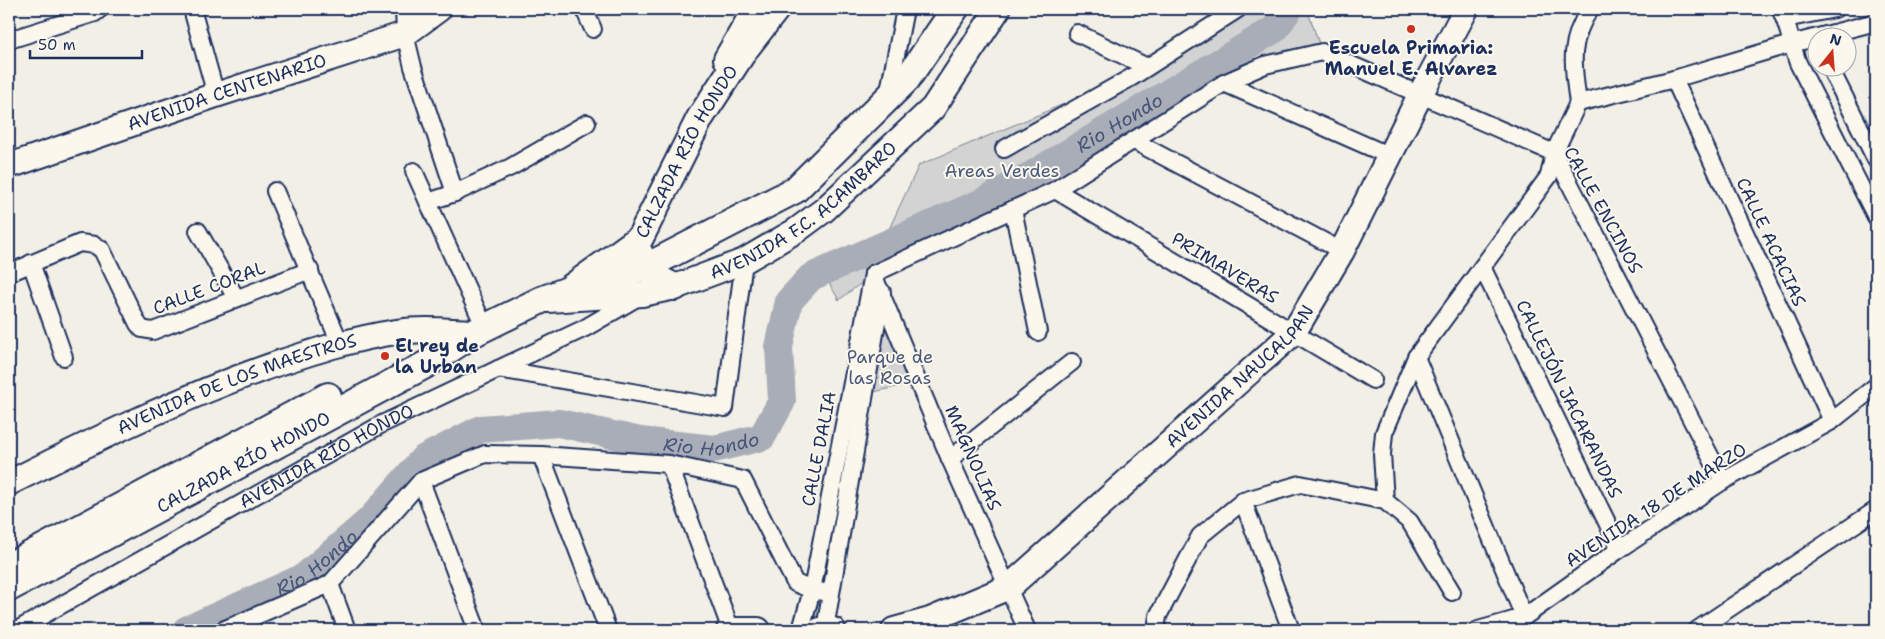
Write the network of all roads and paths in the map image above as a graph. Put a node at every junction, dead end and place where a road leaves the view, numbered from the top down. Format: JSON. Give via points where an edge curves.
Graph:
{"nodes":[{"id":1,"x":100,"y":9,"type":"edge"},
{"id":2,"x":192,"y":9,"type":"edge"},
{"id":3,"x":404,"y":9,"type":"edge"},
{"id":4,"x":439,"y":9,"type":"edge"},
{"id":5,"x":584,"y":9,"type":"edge"},
{"id":6,"x":755,"y":9,"type":"edge"},
{"id":7,"x":776,"y":9,"type":"edge"},
{"id":8,"x":786,"y":9,"type":"edge"},
{"id":9,"x":905,"y":9,"type":"edge"},
{"id":10,"x":944,"y":9,"type":"edge"},
{"id":11,"x":955,"y":9,"type":"edge"},
{"id":12,"x":998,"y":9,"type":"edge"},
{"id":13,"x":1237,"y":9,"type":"edge"},
{"id":14,"x":1466,"y":9,"type":"edge"},
{"id":15,"x":1590,"y":9,"type":"edge"},
{"id":16,"x":1836,"y":9,"type":"edge"},
{"id":17,"x":1785,"y":18,"type":"edge"},
{"id":18,"x":1876,"y":22,"type":"edge"},
{"id":19,"x":1857,"y":28,"type":"edge"},
{"id":20,"x":593,"y":29,"type":"dead end"},
{"id":21,"x":1077,"y":32,"type":"dead end"},
{"id":22,"x":405,"y":34,"type":"junction"},
{"id":23,"x":1808,"y":35,"type":"edge"},
{"id":24,"x":9,"y":40,"type":"edge"},
{"id":25,"x":1808,"y":42,"type":"edge"},
{"id":26,"x":1791,"y":44,"type":"junction"},
{"id":27,"x":1147,"y":67,"type":"junction"},
{"id":28,"x":1835,"y":78,"type":"edge"},
{"id":29,"x":1674,"y":79,"type":"junction"},
{"id":30,"x":1224,"y":83,"type":"junction"},
{"id":31,"x":1421,"y":94,"type":"junction"},
{"id":32,"x":216,"y":95,"type":"junction"},
{"id":33,"x":888,"y":96,"type":"junction"},
{"id":34,"x":1578,"y":103,"type":"junction"},
{"id":35,"x":700,"y":118,"type":"junction"},
{"id":36,"x":587,"y":123,"type":"dead end"},
{"id":37,"x":1134,"y":141,"type":"junction"},
{"id":38,"x":1004,"y":150,"type":"dead end"},
{"id":39,"x":1554,"y":153,"type":"junction"},
{"id":40,"x":1390,"y":156,"type":"junction"},
{"id":41,"x":1876,"y":160,"type":"edge"},
{"id":42,"x":9,"y":166,"type":"edge"},
{"id":43,"x":414,"y":171,"type":"dead end"},
{"id":44,"x":1055,"y":190,"type":"junction"},
{"id":45,"x":275,"y":191,"type":"dead end"},
{"id":46,"x":455,"y":192,"type":"junction"},
{"id":47,"x":428,"y":202,"type":"junction"},
{"id":48,"x":1013,"y":209,"type":"junction"},
{"id":49,"x":1876,"y":217,"type":"edge"},
{"id":50,"x":198,"y":231,"type":"dead end"},
{"id":51,"x":640,"y":238,"type":"junction"},
{"id":52,"x":1342,"y":251,"type":"junction"},
{"id":53,"x":744,"y":261,"type":"junction"},
{"id":54,"x":30,"y":263,"type":"junction"},
{"id":55,"x":646,"y":267,"type":"junction"},
{"id":56,"x":1482,"y":267,"type":"junction"},
{"id":57,"x":310,"y":270,"type":"junction"},
{"id":58,"x":9,"y":273,"type":"edge"},
{"id":59,"x":873,"y":274,"type":"junction"},
{"id":60,"x":675,"y":287,"type":"junction"},
{"id":61,"x":568,"y":290,"type":"junction"},
{"id":62,"x":882,"y":292,"type":"junction"},
{"id":63,"x":642,"y":294,"type":"junction"},
{"id":64,"x":236,"y":298,"type":"junction"},
{"id":65,"x":541,"y":300,"type":"junction"},
{"id":66,"x":480,"y":330,"type":"junction"},
{"id":67,"x":1038,"y":332,"type":"dead end"},
{"id":68,"x":1294,"y":332,"type":"junction"},
{"id":69,"x":340,"y":343,"type":"junction"},
{"id":70,"x":1416,"y":356,"type":"junction"},
{"id":71,"x":64,"y":357,"type":"dead end"},
{"id":72,"x":1072,"y":362,"type":"dead end"},
{"id":73,"x":498,"y":369,"type":"junction"},
{"id":74,"x":1373,"y":380,"type":"dead end"},
{"id":75,"x":1876,"y":386,"type":"edge"},
{"id":76,"x":1832,"y":421,"type":"junction"},
{"id":77,"x":848,"y":446,"type":"junction"},
{"id":78,"x":541,"y":455,"type":"junction"},
{"id":79,"x":950,"y":459,"type":"junction"},
{"id":80,"x":669,"y":464,"type":"junction"},
{"id":81,"x":421,"y":481,"type":"junction"},
{"id":82,"x":1723,"y":481,"type":"junction"},
{"id":83,"x":9,"y":483,"type":"edge"},
{"id":84,"x":1385,"y":500,"type":"junction"},
{"id":85,"x":1243,"y":501,"type":"junction"},
{"id":86,"x":1876,"y":510,"type":"edge"},
{"id":87,"x":1620,"y":549,"type":"junction"},
{"id":88,"x":9,"y":566,"type":"edge"},
{"id":89,"x":330,"y":584,"type":"junction"},
{"id":90,"x":1009,"y":587,"type":"junction"},
{"id":91,"x":9,"y":588,"type":"edge"},
{"id":92,"x":812,"y":590,"type":"junction"},
{"id":93,"x":1452,"y":592,"type":"dead end"},
{"id":94,"x":829,"y":593,"type":"junction"},
{"id":95,"x":1524,"y":617,"type":"junction"},
{"id":96,"x":17,"y":630,"type":"edge"},
{"id":97,"x":224,"y":630,"type":"edge"},
{"id":98,"x":347,"y":630,"type":"edge"},
{"id":99,"x":477,"y":630,"type":"edge"},
{"id":100,"x":608,"y":630,"type":"edge"},
{"id":101,"x":730,"y":630,"type":"edge"},
{"id":102,"x":758,"y":630,"type":"edge"},
{"id":103,"x":801,"y":630,"type":"edge"},
{"id":104,"x":826,"y":630,"type":"edge"},
{"id":105,"x":894,"y":630,"type":"edge"},
{"id":106,"x":1027,"y":630,"type":"edge"},
{"id":107,"x":1156,"y":630,"type":"edge"},
{"id":108,"x":1291,"y":630,"type":"edge"},
{"id":109,"x":1478,"y":630,"type":"edge"},
{"id":110,"x":1697,"y":630,"type":"edge"}],
"edges":[{"from":1,"to":24,"type":"street"},
{"from":2,"to":32,"type":"street"},
{"from":3,"to":22,"type":"street"},
{"from":4,"to":22,"type":"main road","name":"AVENIDA CENTENARIO"},
{"from":5,"to":20,"type":"street"},
{"from":6,"to":35,"type":"main road","via":[[717,73]]},
{"from":7,"to":35,"type":"main road","name":"CALZADA RÍO HONDO","via":[[745,49]]},
{"from":8,"to":35,"type":"main road","via":[[735,83]]},
{"from":9,"to":33,"type":"street"},
{"from":10,"to":33,"type":"main road","name":"AVENIDA F.C. ACAMBARO"},
{"from":11,"to":33,"type":"main road","name":"AVENIDA F.C. ACAMBARO","via":[[907,79]]},
{"from":12,"to":53,"type":"main road","name":"AVENIDA F.C. ACAMBARO","via":[[933,108],[824,210]]},
{"from":13,"to":27,"type":"street"},
{"from":14,"to":31,"type":"main road","name":"AVENIDA NAUCALPAN"},
{"from":15,"to":34,"type":"street","via":[[1580,24],[1572,61]]},
{"from":16,"to":17,"type":"street"},
{"from":17,"to":23,"type":"street"},
{"from":17,"to":26,"type":"street"},
{"from":18,"to":19,"type":"street"},
{"from":21,"to":27,"type":"street"},
{"from":22,"to":32,"type":"main road","name":"AVENIDA CENTENARIO"},
{"from":22,"to":46,"type":"street"},
{"from":25,"to":26,"type":"street"},
{"from":26,"to":29,"type":"street"},
{"from":26,"to":49,"type":"street"},
{"from":27,"to":38,"type":"street"},
{"from":28,"to":41,"type":"street"},
{"from":29,"to":34,"type":"street"},
{"from":29,"to":76,"type":"street","name":"CALLE ACACIAS"},
{"from":30,"to":31,"type":"street","name":"CALLE ENCINOS","via":[[1265,65],[1322,52]]},
{"from":30,"to":37,"type":"street"},
{"from":30,"to":40,"type":"street"},
{"from":31,"to":39,"type":"street","name":"CALLE ENCINOS"},
{"from":31,"to":40,"type":"main road","name":"AVENIDA NAUCALPAN"},
{"from":32,"to":42,"type":"main road","name":"AVENIDA CENTENARIO"},
{"from":33,"to":55,"type":"main road","name":"AVENIDA F.C. ACAMBARO","via":[[856,132],[795,190]]},
{"from":34,"to":39,"type":"street"},
{"from":35,"to":51,"type":"main road","name":"CALZADA RÍO HONDO"},
{"from":36,"to":46,"type":"street","via":[[511,167]]},
{"from":37,"to":44,"type":"street"},
{"from":37,"to":52,"type":"street"},
{"from":39,"to":56,"type":"street","via":[[1549,176]]},
{"from":39,"to":82,"type":"street","name":"CALLE ENCINOS"},
{"from":40,"to":52,"type":"main road","name":"AVENIDA NAUCALPAN"},
{"from":43,"to":47,"type":"street"},
{"from":44,"to":48,"type":"street"},
{"from":44,"to":68,"type":"street","name":"PRIMAVERAS"},
{"from":45,"to":57,"type":"street"},
{"from":46,"to":47,"type":"street"},
{"from":47,"to":66,"type":"street"},
{"from":48,"to":59,"type":"street"},
{"from":48,"to":67,"type":"street"},
{"from":50,"to":64,"type":"street"},
{"from":51,"to":55,"type":"main road","via":[[640,255]]},
{"from":51,"to":61,"type":"main road","name":"CALZADA RÍO HONDO"},
{"from":52,"to":68,"type":"main road","name":"AVENIDA NAUCALPAN"},
{"from":53,"to":60,"type":"main road","name":"AVENIDA F.C. ACAMBARO"},
{"from":53,"to":73,"type":"street","via":[[725,408]]},
{"from":54,"to":58,"type":"street","name":"CALLE CORAL"},
{"from":54,"to":64,"type":"street","name":"CALLE CORAL","via":[[80,243],[95,245],[102,250],[138,324],[147,330],[153,331]]},
{"from":54,"to":71,"type":"street"},
{"from":55,"to":60,"type":"main road","via":[[657,279]]},
{"from":55,"to":61,"type":"main road","name":"AVENIDA F.C. ACAMBARO"},
{"from":56,"to":70,"type":"street"},
{"from":56,"to":87,"type":"street","name":"CALLEJÓN JACARANDAS"},
{"from":57,"to":64,"type":"street","name":"CALLE CORAL"},
{"from":57,"to":69,"type":"street"},
{"from":59,"to":62,"type":"street","name":"MAGNOLIAS"},
{"from":59,"to":77,"type":"street","name":"CALLE DALIA"},
{"from":60,"to":63,"type":"main road","name":"AVENIDA F.C. ACAMBARO"},
{"from":61,"to":65,"type":"main road","name":"CALZADA RÍO HONDO"},
{"from":62,"to":77,"type":"street","name":"CALLE DALIA"},
{"from":62,"to":79,"type":"street","name":"MAGNOLIAS"},
{"from":63,"to":65,"type":"main road","name":"AVENIDA F.C. ACAMBARO"},
{"from":63,"to":73,"type":"street","name":"AVENIDA RÍO HONDO","via":[[585,328]]},
{"from":65,"to":66,"type":"main road","name":"CALZADA RÍO HONDO"},
{"from":66,"to":69,"type":"main road","name":"AVENIDA DE LOS MAESTROS","via":[[397,331]]},
{"from":66,"to":88,"type":"main road","name":"CALZADA RÍO HONDO","via":[[388,364]]},
{"from":66,"to":91,"type":"main road","name":"CALZADA RÍO HONDO","via":[[427,364]]},
{"from":68,"to":74,"type":"street","name":"PRIMAVERAS"},
{"from":68,"to":90,"type":"main road","name":"AVENIDA NAUCALPAN"},
{"from":69,"to":83,"type":"main road","name":"AVENIDA DE LOS MAESTROS","via":[[217,385],[133,421]]},
{"from":70,"to":84,"type":"street","via":[[1384,433]]},
{"from":70,"to":95,"type":"street"},
{"from":72,"to":79,"type":"street"},
{"from":73,"to":96,"type":"street","name":"AVENIDA RÍO HONDO","via":[[382,424]]},
{"from":75,"to":76,"type":"street","name":"AVENIDA 18 DE MARZO"},
{"from":76,"to":82,"type":"street","name":"AVENIDA 18 DE MARZO"},
{"from":77,"to":92,"type":"street","name":"CALLE DALIA"},
{"from":77,"to":94,"type":"street","name":"CALLE DALIA"},
{"from":78,"to":80,"type":"street"},
{"from":78,"to":81,"type":"street","via":[[485,454]]},
{"from":78,"to":100,"type":"street"},
{"from":79,"to":90,"type":"street","name":"MAGNOLIAS"},
{"from":80,"to":92,"type":"street","via":[[743,480],[795,583]]},
{"from":80,"to":101,"type":"street"},
{"from":81,"to":89,"type":"street"},
{"from":81,"to":99,"type":"street"},
{"from":82,"to":87,"type":"street","name":"AVENIDA 18 DE MARZO"},
{"from":84,"to":85,"type":"street","via":[[1300,484]]},
{"from":84,"to":93,"type":"street","via":[[1410,522]]},
{"from":85,"to":107,"type":"street","via":[[1200,536],[1158,616]]},
{"from":85,"to":108,"type":"street"},
{"from":86,"to":110,"type":"street"},
{"from":87,"to":95,"type":"street","name":"AVENIDA 18 DE MARZO"},
{"from":89,"to":97,"type":"street"},
{"from":89,"to":98,"type":"street"},
{"from":90,"to":105,"type":"main road","name":"AVENIDA NAUCALPAN","via":[[930,620]]},
{"from":90,"to":106,"type":"street","name":"MAGNOLIAS"},
{"from":92,"to":94,"type":"street"},
{"from":92,"to":103,"type":"street","name":"CALLE DALIA"},
{"from":94,"to":104,"type":"street","name":"CALLE DALIA"},
{"from":95,"to":109,"type":"street","name":"AVENIDA 18 DE MARZO"},
{"from":101,"to":102,"type":"main road"}]}
